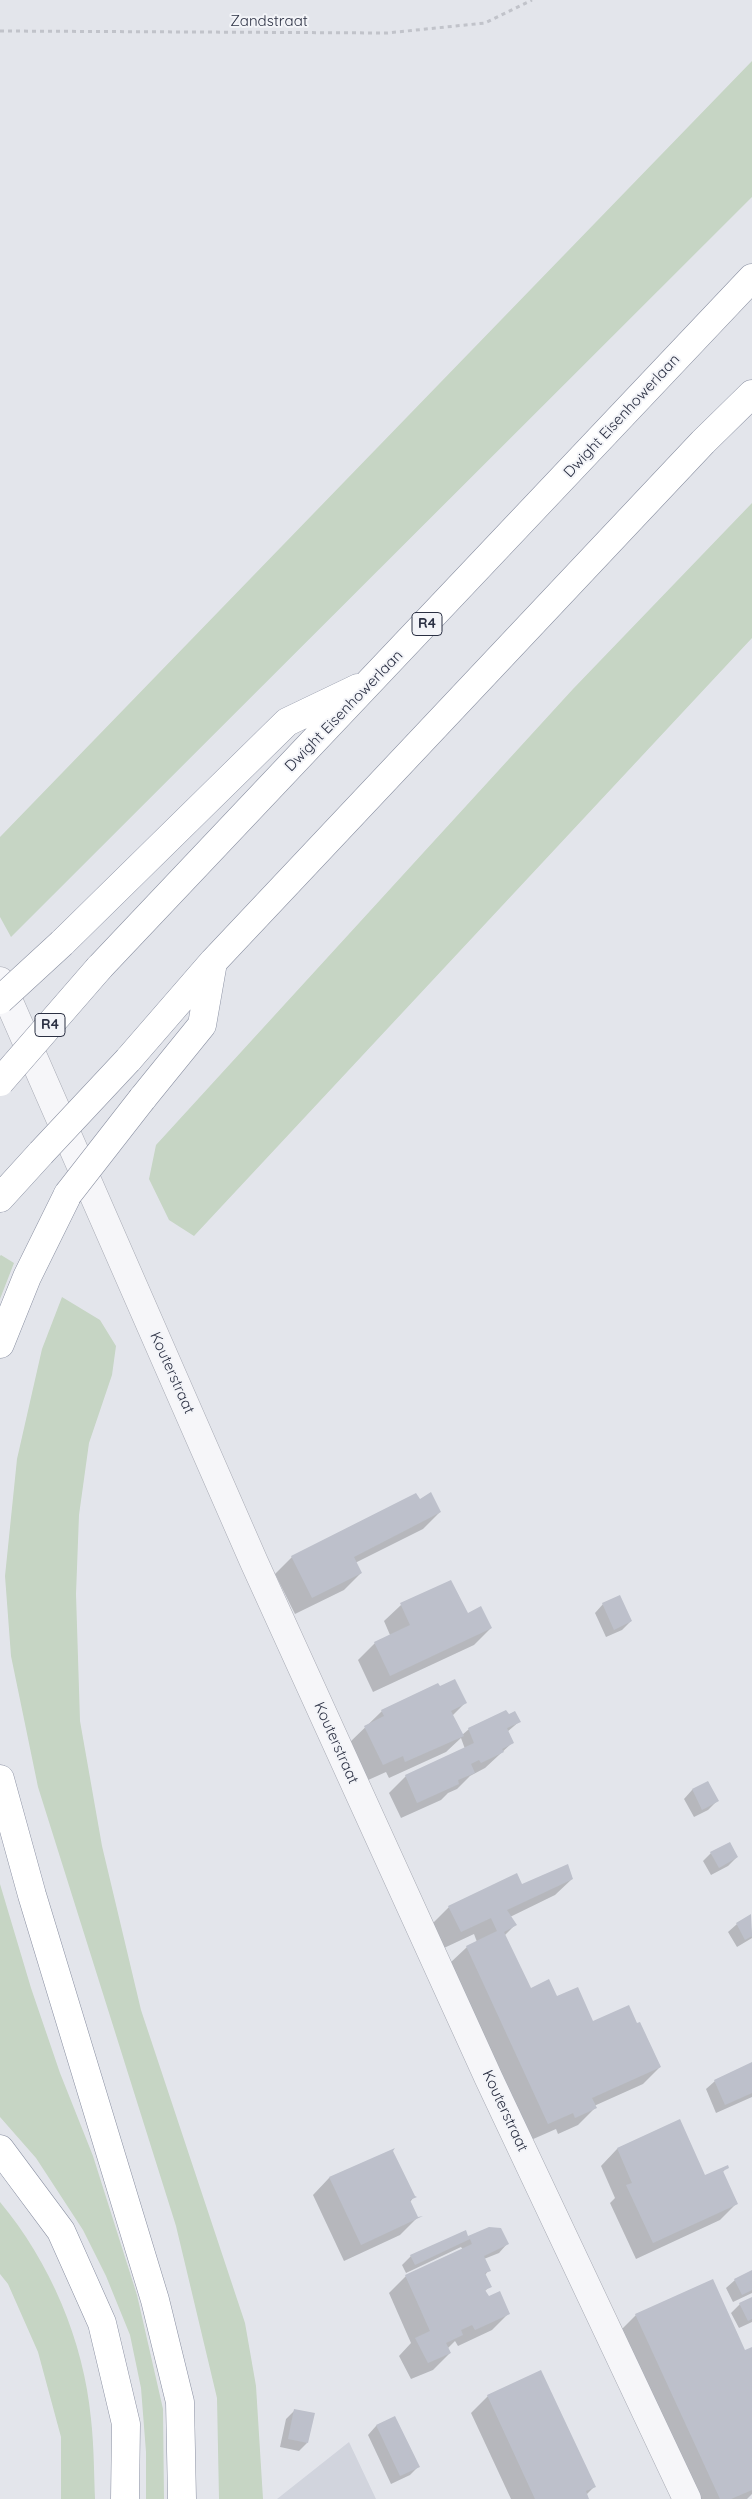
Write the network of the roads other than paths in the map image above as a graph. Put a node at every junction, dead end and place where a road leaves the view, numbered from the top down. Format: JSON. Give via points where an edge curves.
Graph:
{"nodes":[{"id":1,"x":752,"y":278,"type":"edge"},
{"id":2,"x":752,"y":394,"type":"edge"},
{"id":3,"x":373,"y":681,"type":"junction"},
{"id":4,"x":213,"y":962,"type":"junction"},
{"id":5,"x":0,"y":980,"type":"edge"},
{"id":6,"x":0,"y":1000,"type":"edge"},
{"id":7,"x":0,"y":1082,"type":"edge"},
{"id":8,"x":0,"y":1198,"type":"edge"},
{"id":9,"x":0,"y":1344,"type":"edge"},
{"id":10,"x":0,"y":1779,"type":"edge"},
{"id":11,"x":0,"y":2149,"type":"edge"},
{"id":12,"x":125,"y":2499,"type":"edge"},
{"id":13,"x":182,"y":2499,"type":"edge"},
{"id":14,"x":687,"y":2499,"type":"edge"}],
"edges":[{"from":1,"to":3,"type":"highway","name":"Dwight Eisenhowerlaan","number":"R4"},
{"from":2,"to":4,"type":"highway","via":[[703,442]]},
{"from":3,"to":6,"type":"highway","bridge":true,"via":[[288,722]]},
{"from":3,"to":7,"type":"highway","name":"Dwight Eisenhowerlaan","number":"R4","bridge":true,"via":[[99,968]]},
{"from":4,"to":8,"type":"highway","bridge":true,"via":[[128,1060]]},
{"from":4,"to":9,"type":"highway","bridge":true,"via":[[202,1025],[68,1194],[27,1278]]},
{"from":5,"to":14,"type":"street","name":"Kouterstraat","via":[[258,1571],[489,2079]]},
{"from":10,"to":13,"type":"highway","via":[[155,2300],[180,2402]]},
{"from":11,"to":12,"type":"highway","via":[[61,2230],[102,2322],[126,2424]]}]}
